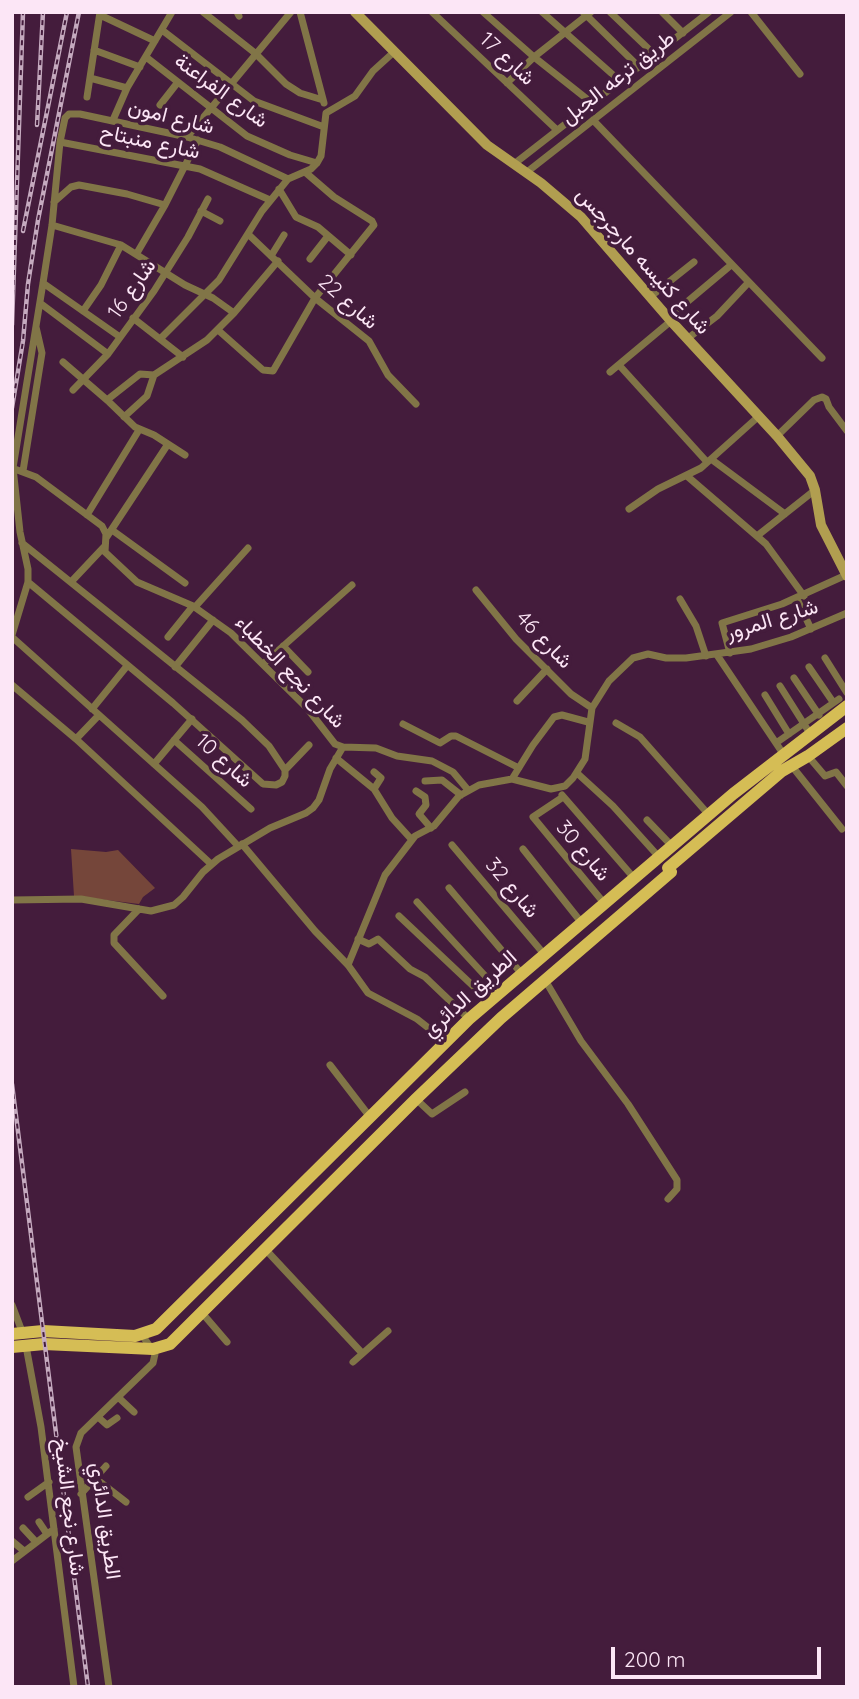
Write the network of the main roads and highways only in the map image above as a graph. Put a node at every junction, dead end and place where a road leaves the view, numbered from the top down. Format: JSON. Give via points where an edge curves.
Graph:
{"nodes":[{"id":1,"x":840,"y":702,"type":"edge"},
{"id":2,"x":847,"y":728,"type":"edge"},
{"id":3,"x":787,"y":760,"type":"junction"},
{"id":4,"x":579,"y":924,"type":"junction"},
{"id":5,"x":590,"y":941,"type":"junction"},
{"id":6,"x":349,"y":1138,"type":"junction"},
{"id":7,"x":363,"y":1152,"type":"junction"},
{"id":8,"x":20,"y":1337,"type":"edge"},
{"id":9,"x":43,"y":1338,"type":"junction"},
{"id":10,"x":12,"y":1347,"type":"edge"}],
"edges":[{"from":1,"to":3,"type":"main road","name":"الطريق الدائري","via":[[808,729]]},
{"from":2,"to":3,"type":"main road","name":"الطريق الدائري","via":[[808,756]]},
{"from":3,"to":4,"type":"main road","name":"الطريق الدائري","via":[[709,815]]},
{"from":3,"to":5,"type":"main road","name":"الطريق الدائري","via":[[668,868],[671,872]]},
{"from":4,"to":5,"type":"main road"},
{"from":4,"to":6,"type":"main road","name":"الطريق الدائري","via":[[445,1041]]},
{"from":5,"to":7,"type":"main road","name":"الطريق الدائري","via":[[458,1058]]},
{"from":6,"to":7,"type":"main road"},
{"from":6,"to":9,"type":"main road","name":"الطريق الدائري","via":[[162,1324],[142,1335]]},
{"from":7,"to":9,"type":"main road","name":"الطريق الدائري","via":[[170,1344],[153,1349]]},
{"from":8,"to":9,"type":"main road"},
{"from":8,"to":10,"type":"main road"}]}
